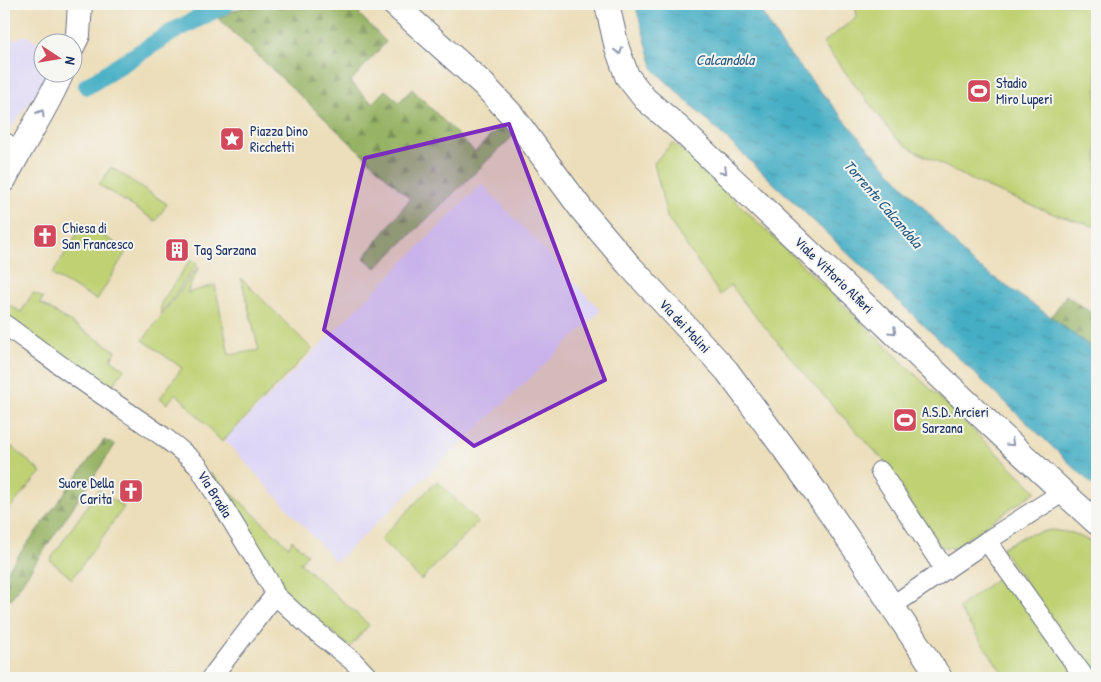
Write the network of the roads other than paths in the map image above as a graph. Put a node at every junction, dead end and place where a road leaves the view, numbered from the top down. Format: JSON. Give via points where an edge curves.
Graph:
{"nodes":[{"id":1,"x":80,"y":4,"type":"edge"},
{"id":2,"x":394,"y":4,"type":"edge"},
{"id":3,"x":607,"y":4,"type":"edge"},
{"id":4,"x":78,"y":32,"type":"edge"},
{"id":5,"x":57,"y":82,"type":"edge"},
{"id":6,"x":11,"y":146,"type":"edge"},
{"id":7,"x":4,"y":180,"type":"edge"},
{"id":8,"x":4,"y":324,"type":"edge"},
{"id":9,"x":880,"y":470,"type":"dead end"},
{"id":10,"x":1063,"y":492,"type":"junction"},
{"id":11,"x":1097,"y":523,"type":"edge"},
{"id":12,"x":987,"y":541,"type":"junction"},
{"id":13,"x":945,"y":570,"type":"junction"},
{"id":14,"x":275,"y":595,"type":"junction"},
{"id":15,"x":892,"y":606,"type":"junction"},
{"id":16,"x":211,"y":678,"type":"edge"},
{"id":17,"x":370,"y":678,"type":"edge"},
{"id":18,"x":940,"y":678,"type":"edge"},
{"id":19,"x":1085,"y":678,"type":"edge"}],
"edges":[{"from":1,"to":4,"type":"street"},
{"from":2,"to":15,"type":"street","name":"Via dei Molini","via":[[484,84],[512,115],[610,244],[727,371],[816,491]]},
{"from":3,"to":10,"type":"street","name":"Viale Vittorio Alfieri","one_way":true,"via":[[627,76],[645,99]]},
{"from":6,"to":5,"type":"street","one_way":true,"via":[[52,94]]},
{"from":6,"to":7,"type":"street"},
{"from":8,"to":14,"type":"street","name":"Via Bradia","via":[[190,458]]},
{"from":9,"to":13,"type":"street"},
{"from":10,"to":11,"type":"street","name":"Viale Vittorio Alfieri"},
{"from":10,"to":12,"type":"street"},
{"from":12,"to":13,"type":"street"},
{"from":12,"to":19,"type":"street"},
{"from":13,"to":15,"type":"street"},
{"from":14,"to":16,"type":"street"},
{"from":14,"to":17,"type":"street","name":"Via Bradia"},
{"from":15,"to":18,"type":"street","name":"Via dei Molini"}]}
